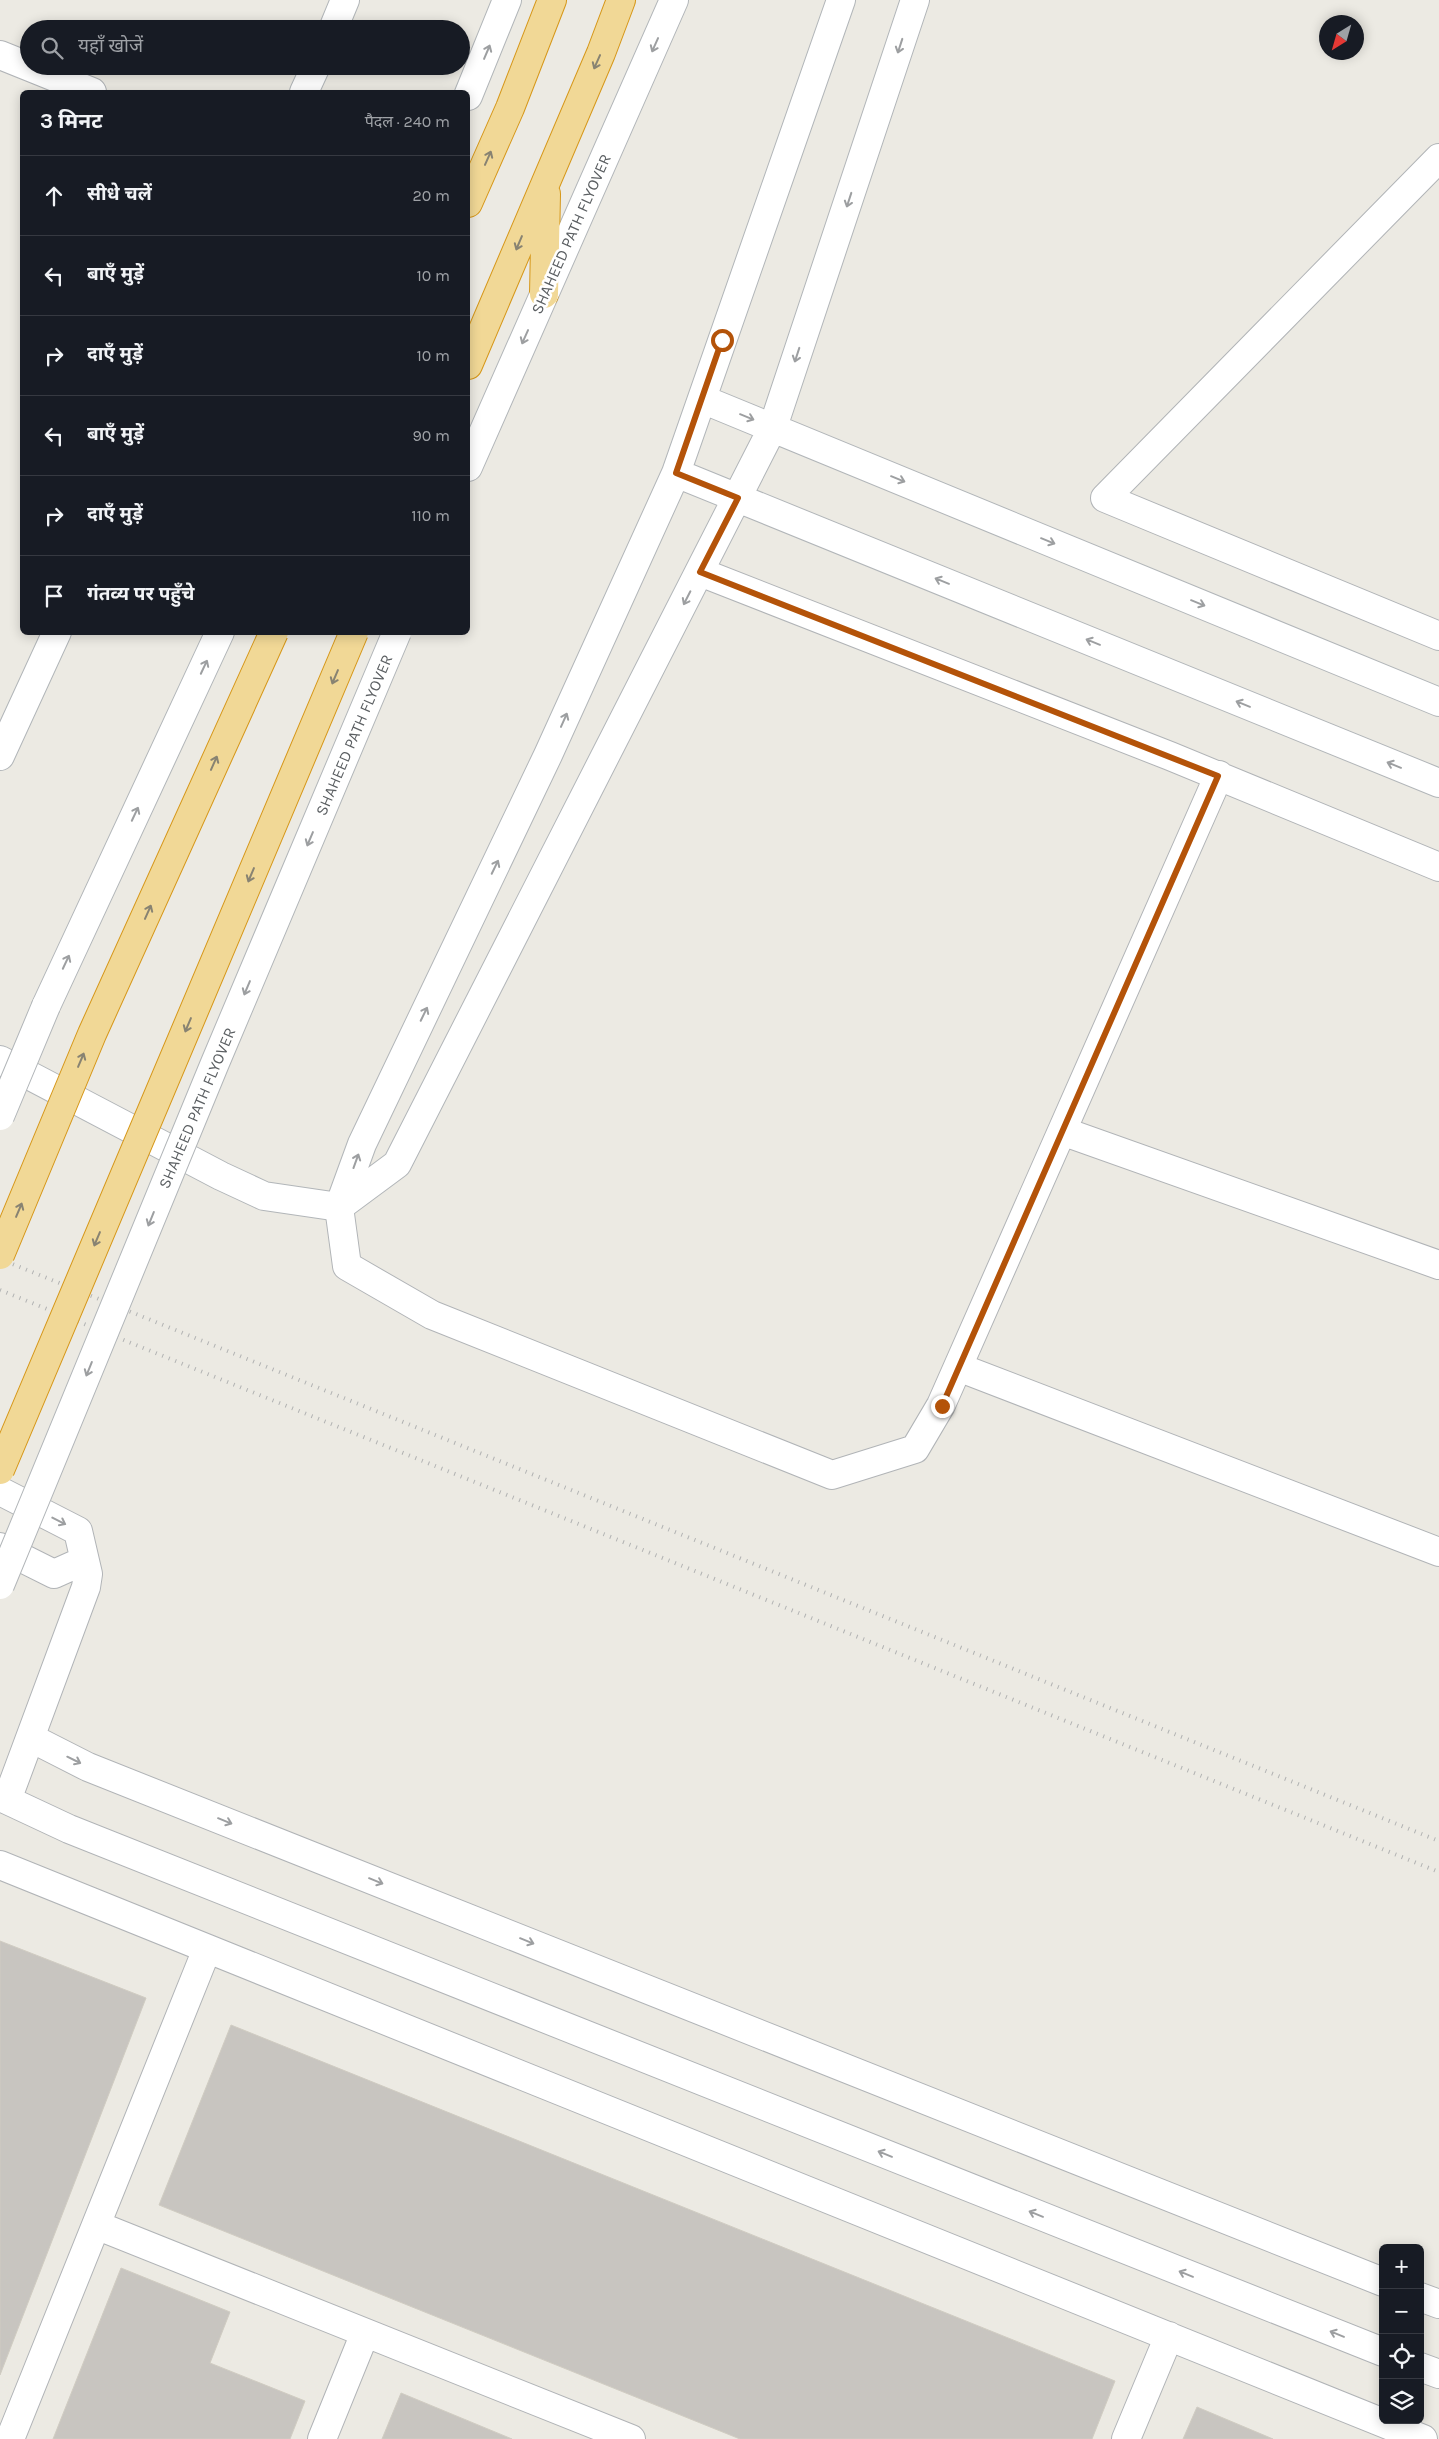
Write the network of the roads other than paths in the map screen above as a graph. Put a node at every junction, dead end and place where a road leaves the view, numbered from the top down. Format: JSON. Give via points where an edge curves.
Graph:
{"nodes":[{"id":1,"x":346,"y":0,"type":"edge"},
{"id":2,"x":507,"y":0,"type":"edge"},
{"id":3,"x":552,"y":0,"type":"edge"},
{"id":4,"x":637,"y":0,"type":"edge"},
{"id":5,"x":674,"y":0,"type":"edge"},
{"id":6,"x":841,"y":0,"type":"edge"},
{"id":7,"x":915,"y":0,"type":"edge"},
{"id":8,"x":617,"y":12,"type":"edge"},
{"id":9,"x":337,"y":20,"type":"edge"},
{"id":10,"x":0,"y":55,"type":"edge"},
{"id":11,"x":20,"y":63,"type":"edge"},
{"id":12,"x":50,"y":75,"type":"edge"},
{"id":13,"x":312,"y":75,"type":"edge"},
{"id":14,"x":87,"y":90,"type":"edge"},
{"id":15,"x":305,"y":90,"type":"edge"},
{"id":16,"x":470,"y":91,"type":"edge"},
{"id":17,"x":1439,"y":158,"type":"edge"},
{"id":18,"x":546,"y":180,"type":"junction"},
{"id":19,"x":470,"y":198,"type":"edge"},
{"id":20,"x":544,"y":294,"type":"junction"},
{"id":21,"x":470,"y":360,"type":"edge"},
{"id":22,"x":702,"y":399,"type":"junction"},
{"id":23,"x":773,"y":428,"type":"junction"},
{"id":24,"x":470,"y":462,"type":"edge"},
{"id":25,"x":676,"y":473,"type":"junction"},
{"id":26,"x":738,"y":498,"type":"junction"},
{"id":27,"x":700,"y":572,"type":"junction"},
{"id":28,"x":56,"y":635,"type":"edge"},
{"id":29,"x":219,"y":635,"type":"edge"},
{"id":30,"x":273,"y":635,"type":"edge"},
{"id":31,"x":353,"y":635,"type":"edge"},
{"id":32,"x":396,"y":635,"type":"edge"},
{"id":33,"x":1439,"y":636,"type":"edge"},
{"id":34,"x":1439,"y":702,"type":"edge"},
{"id":35,"x":0,"y":756,"type":"edge"},
{"id":36,"x":1218,"y":776,"type":"junction"},
{"id":37,"x":1439,"y":783,"type":"edge"},
{"id":38,"x":1439,"y":867,"type":"edge"},
{"id":39,"x":0,"y":1060,"type":"edge"},
{"id":40,"x":0,"y":1116,"type":"edge"},
{"id":41,"x":1062,"y":1132,"type":"junction"},
{"id":42,"x":339,"y":1207,"type":"junction"},
{"id":43,"x":0,"y":1255,"type":"edge"},
{"id":44,"x":1439,"y":1265,"type":"edge"},
{"id":45,"x":958,"y":1367,"type":"junction"},
{"id":46,"x":0,"y":1470,"type":"edge"},
{"id":47,"x":0,"y":1491,"type":"edge"},
{"id":48,"x":0,"y":1548,"type":"edge"},
{"id":49,"x":1439,"y":1552,"type":"edge"},
{"id":50,"x":83,"y":1561,"type":"junction"},
{"id":51,"x":0,"y":1585,"type":"edge"},
{"id":52,"x":30,"y":1738,"type":"junction"},
{"id":53,"x":0,"y":1865,"type":"edge"},
{"id":54,"x":207,"y":1949,"type":"junction"},
{"id":55,"x":96,"y":2226,"type":"junction"},
{"id":56,"x":1379,"y":2280,"type":"edge"},
{"id":57,"x":1424,"y":2298,"type":"edge"},
{"id":58,"x":1439,"y":2304,"type":"edge"},
{"id":59,"x":365,"y":2333,"type":"junction"},
{"id":60,"x":1168,"y":2336,"type":"junction"},
{"id":61,"x":1379,"y":2350,"type":"edge"},
{"id":62,"x":1424,"y":2368,"type":"edge"},
{"id":63,"x":1439,"y":2374,"type":"edge"},
{"id":64,"x":10,"y":2439,"type":"edge"},
{"id":65,"x":322,"y":2439,"type":"edge"},
{"id":66,"x":631,"y":2439,"type":"edge"},
{"id":67,"x":1126,"y":2439,"type":"edge"},
{"id":68,"x":1423,"y":2439,"type":"edge"}],
"edges":[{"from":1,"to":9,"type":"street"},
{"from":16,"to":2,"type":"street","one_way":true},
{"from":19,"to":3,"type":"highway","one_way":true},
{"from":4,"to":8,"type":"highway"},
{"from":5,"to":20,"type":"street","name":"SHAHEED PATH FLYOVER","one_way":true},
{"from":6,"to":22,"type":"street"},
{"from":7,"to":23,"type":"street","one_way":true},
{"from":8,"to":18,"type":"highway","one_way":true},
{"from":10,"to":11,"type":"street"},
{"from":12,"to":14,"type":"street"},
{"from":13,"to":15,"type":"street"},
{"from":17,"to":33,"type":"street","via":[[1106,498]]},
{"from":18,"to":20,"type":"highway"},
{"from":18,"to":21,"type":"highway","one_way":true},
{"from":20,"to":24,"type":"street","name":"SHAHEED PATH FLYOVER","one_way":true},
{"from":22,"to":23,"type":"street","one_way":true},
{"from":22,"to":25,"type":"street"},
{"from":23,"to":26,"type":"street"},
{"from":23,"to":34,"type":"street","one_way":true},
{"from":25,"to":26,"type":"street"},
{"from":42,"to":25,"type":"street","one_way":true,"via":[[362,1144],[548,755]]},
{"from":26,"to":27,"type":"street"},
{"from":37,"to":26,"type":"street","one_way":true},
{"from":27,"to":36,"type":"street"},
{"from":27,"to":42,"type":"street","one_way":true,"via":[[397,1164]]},
{"from":28,"to":35,"type":"street"},
{"from":40,"to":29,"type":"street","one_way":true,"bridge":true,"via":[[46,1006]]},
{"from":43,"to":30,"type":"highway","one_way":true,"bridge":true,"via":[[92,1034]]},
{"from":31,"to":46,"type":"highway","one_way":true,"bridge":true},
{"from":32,"to":51,"type":"street","name":"SHAHEED PATH FLYOVER","one_way":true,"bridge":true},
{"from":36,"to":38,"type":"street"},
{"from":36,"to":41,"type":"street"},
{"from":39,"to":42,"type":"street","via":[[264,1196]]},
{"from":41,"to":44,"type":"street"},
{"from":41,"to":45,"type":"street"},
{"from":42,"to":45,"type":"street","via":[[347,1266],[432,1315],[832,1475],[915,1449],[942,1406]]},
{"from":45,"to":49,"type":"street"},
{"from":47,"to":50,"type":"street","one_way":true,"via":[[78,1531]]},
{"from":48,"to":50,"type":"street","via":[[54,1574]]},
{"from":50,"to":52,"type":"street","via":[[88,1574],[86,1587]]},
{"from":52,"to":56,"type":"street","one_way":true,"via":[[88,1767]]},
{"from":61,"to":52,"type":"street","one_way":true,"via":[[69,1829],[7,1800]]},
{"from":53,"to":54,"type":"street"},
{"from":54,"to":55,"type":"street"},
{"from":54,"to":60,"type":"street"},
{"from":55,"to":59,"type":"street"},
{"from":55,"to":64,"type":"street"},
{"from":57,"to":58,"type":"street"},
{"from":59,"to":65,"type":"street"},
{"from":59,"to":66,"type":"street"},
{"from":60,"to":67,"type":"street"},
{"from":60,"to":68,"type":"street"},
{"from":62,"to":63,"type":"street"}]}
